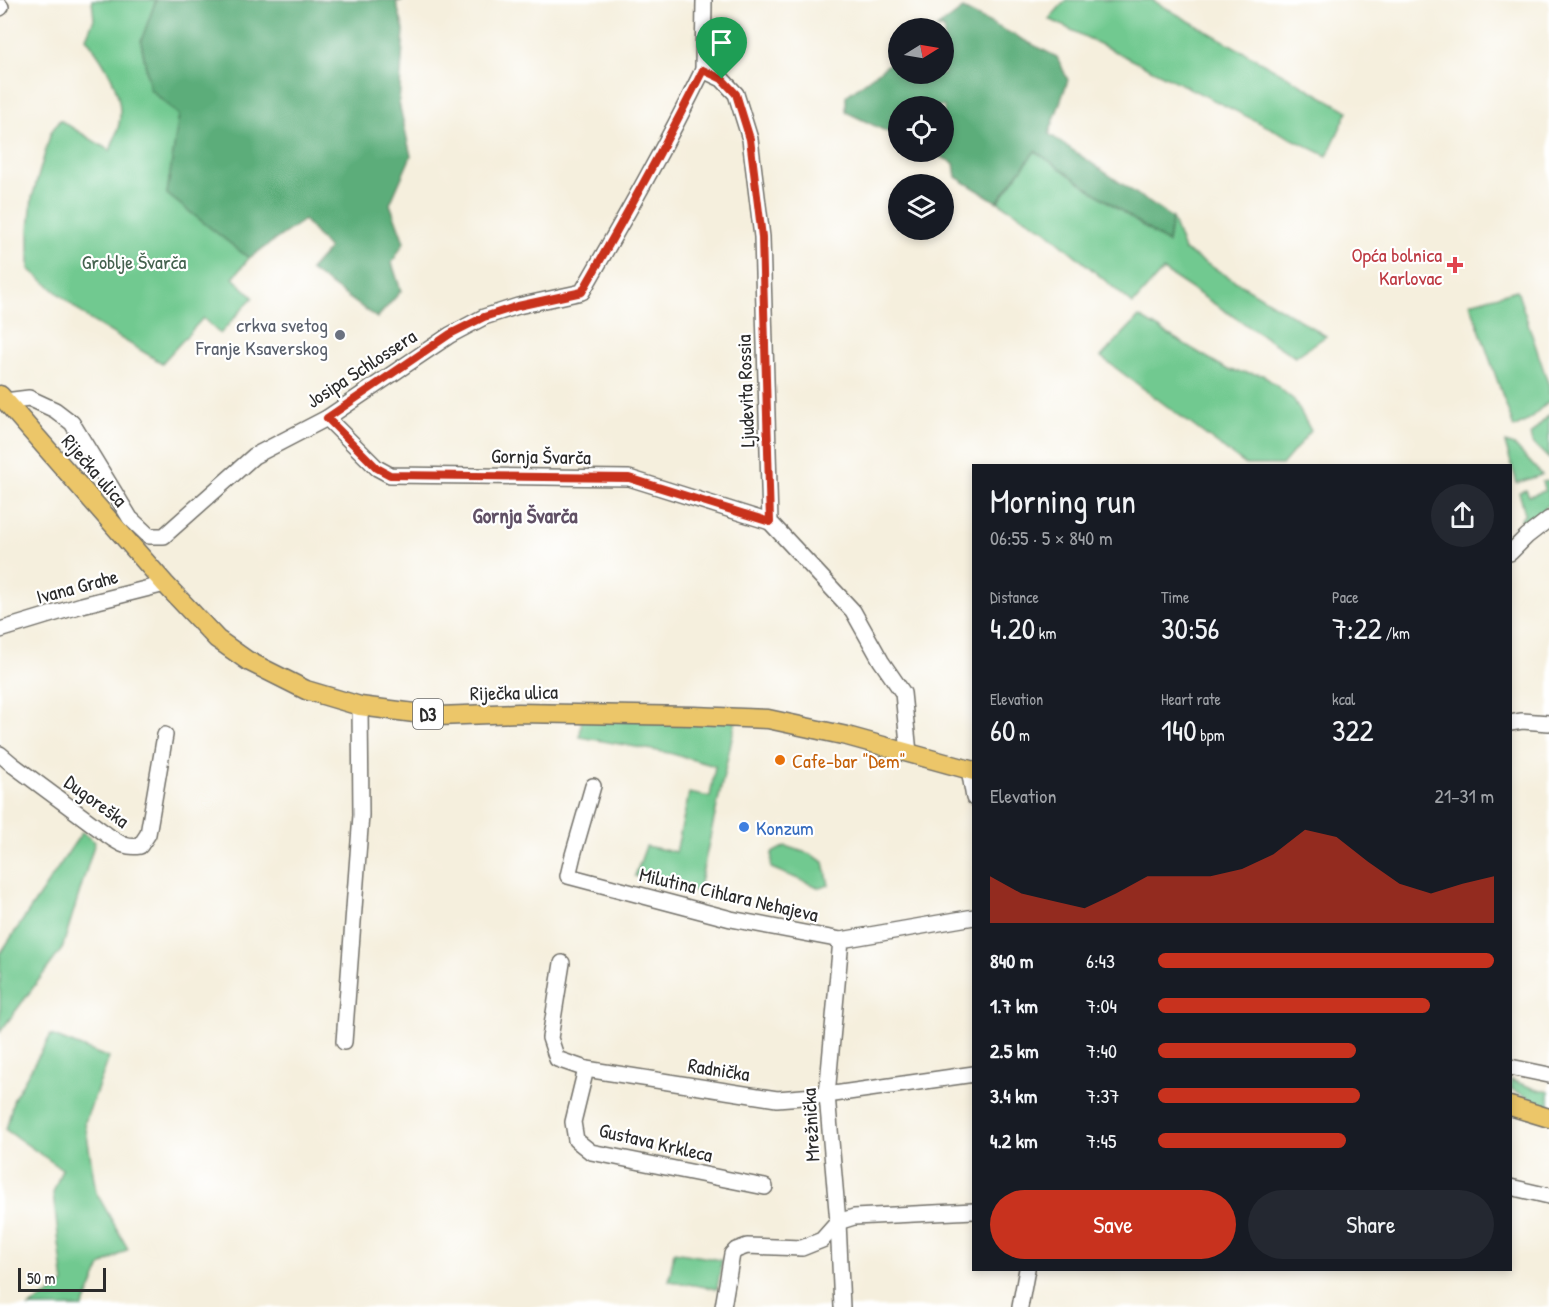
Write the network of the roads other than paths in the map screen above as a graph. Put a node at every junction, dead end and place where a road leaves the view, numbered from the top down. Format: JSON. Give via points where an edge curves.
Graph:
{"nodes":[{"id":1,"x":704,"y":0,"type":"edge"},
{"id":2,"x":703,"y":70,"type":"junction"},
{"id":3,"x":2,"y":398,"type":"edge"},
{"id":4,"x":327,"y":418,"type":"junction"},
{"id":5,"x":1549,"y":519,"type":"edge"},
{"id":6,"x":770,"y":522,"type":"junction"},
{"id":7,"x":1512,"y":551,"type":"edge"},
{"id":8,"x":165,"y":584,"type":"junction"},
{"id":9,"x":0,"y":630,"type":"edge"},
{"id":10,"x":360,"y":706,"type":"junction"},
{"id":11,"x":1512,"y":723,"type":"edge"},
{"id":12,"x":1549,"y":723,"type":"edge"},
{"id":13,"x":165,"y":735,"type":"dead end"},
{"id":14,"x":0,"y":753,"type":"edge"},
{"id":15,"x":909,"y":753,"type":"junction"},
{"id":16,"x":971,"y":770,"type":"edge"},
{"id":17,"x":593,"y":786,"type":"dead end"},
{"id":18,"x":972,"y":917,"type":"edge"},
{"id":19,"x":841,"y":940,"type":"junction"},
{"id":20,"x":562,"y":963,"type":"dead end"},
{"id":21,"x":344,"y":1042,"type":"dead end"},
{"id":22,"x":1512,"y":1067,"type":"edge"},
{"id":23,"x":586,"y":1069,"type":"junction"},
{"id":24,"x":972,"y":1074,"type":"edge"},
{"id":25,"x":1549,"y":1075,"type":"edge"},
{"id":26,"x":827,"y":1095,"type":"junction"},
{"id":27,"x":1512,"y":1107,"type":"edge"},
{"id":28,"x":1549,"y":1118,"type":"edge"},
{"id":29,"x":765,"y":1187,"type":"dead end"},
{"id":30,"x":1512,"y":1187,"type":"edge"},
{"id":31,"x":1549,"y":1196,"type":"edge"},
{"id":32,"x":972,"y":1211,"type":"edge"},
{"id":33,"x":838,"y":1222,"type":"junction"},
{"id":34,"x":1027,"y":1271,"type":"edge"},
{"id":35,"x":723,"y":1307,"type":"edge"},
{"id":36,"x":842,"y":1307,"type":"edge"},
{"id":37,"x":1020,"y":1307,"type":"edge"}],
"edges":[{"from":1,"to":2,"type":"street"},
{"from":2,"to":4,"type":"street","name":"Josipa Schlossera","via":[[582,292],[484,317],[450,334]]},
{"from":2,"to":6,"type":"street","name":"Ljudevita Rossia","via":[[722,79],[736,94],[750,139],[762,237]]},
{"from":3,"to":4,"type":"street","name":"Josipa Schlossera","via":[[29,398],[72,423],[130,518],[149,536],[164,536],[254,456]]},
{"from":3,"to":8,"type":"main road","name":"Riječka ulica","number":"D3"},
{"from":4,"to":6,"type":"street","name":"Gornja Švarča","via":[[377,468],[390,475],[629,478]]},
{"from":5,"to":7,"type":"street"},
{"from":6,"to":15,"type":"street","via":[[853,611],[903,693]]},
{"from":8,"to":9,"type":"street","name":"Ivana Grahe"},
{"from":8,"to":10,"type":"main road","name":"Riječka ulica","number":"D3","via":[[218,639],[248,661],[306,690]]},
{"from":10,"to":15,"type":"main road","name":"Riječka ulica","number":"D3","via":[[438,716],[518,713],[768,718]]},
{"from":10,"to":21,"type":"street","via":[[361,815]]},
{"from":11,"to":12,"type":"street"},
{"from":13,"to":14,"type":"street","name":"Dugoreška","via":[[148,834],[140,846],[123,845],[110,837]]},
{"from":15,"to":16,"type":"main road","name":"Riječka ulica","number":"D3"},
{"from":17,"to":19,"type":"street","name":"Milutina Cihlara Nehajeva","via":[[568,876],[731,919]]},
{"from":18,"to":19,"type":"street","name":"Milutina Cihlara Nehajeva"},
{"from":19,"to":26,"type":"street","name":"Mrežnička"},
{"from":20,"to":23,"type":"street","name":"Radnička","via":[[550,1038],[557,1059]]},
{"from":22,"to":25,"type":"street"},
{"from":23,"to":26,"type":"street","name":"Radnička","via":[[777,1099]]},
{"from":23,"to":29,"type":"street","name":"Gustava Krkleca","via":[[573,1122],[576,1140],[591,1152]]},
{"from":24,"to":26,"type":"street","name":"Radnička"},
{"from":26,"to":33,"type":"street","name":"Mrežnička"},
{"from":27,"to":28,"type":"main road"},
{"from":30,"to":31,"type":"street"},
{"from":32,"to":33,"type":"street","via":[[863,1216]]},
{"from":33,"to":35,"type":"street","via":[[822,1240],[802,1248],[747,1246],[736,1250],[732,1254]]},
{"from":33,"to":36,"type":"street","name":"Mrežnička"},
{"from":34,"to":37,"type":"street"}]}
